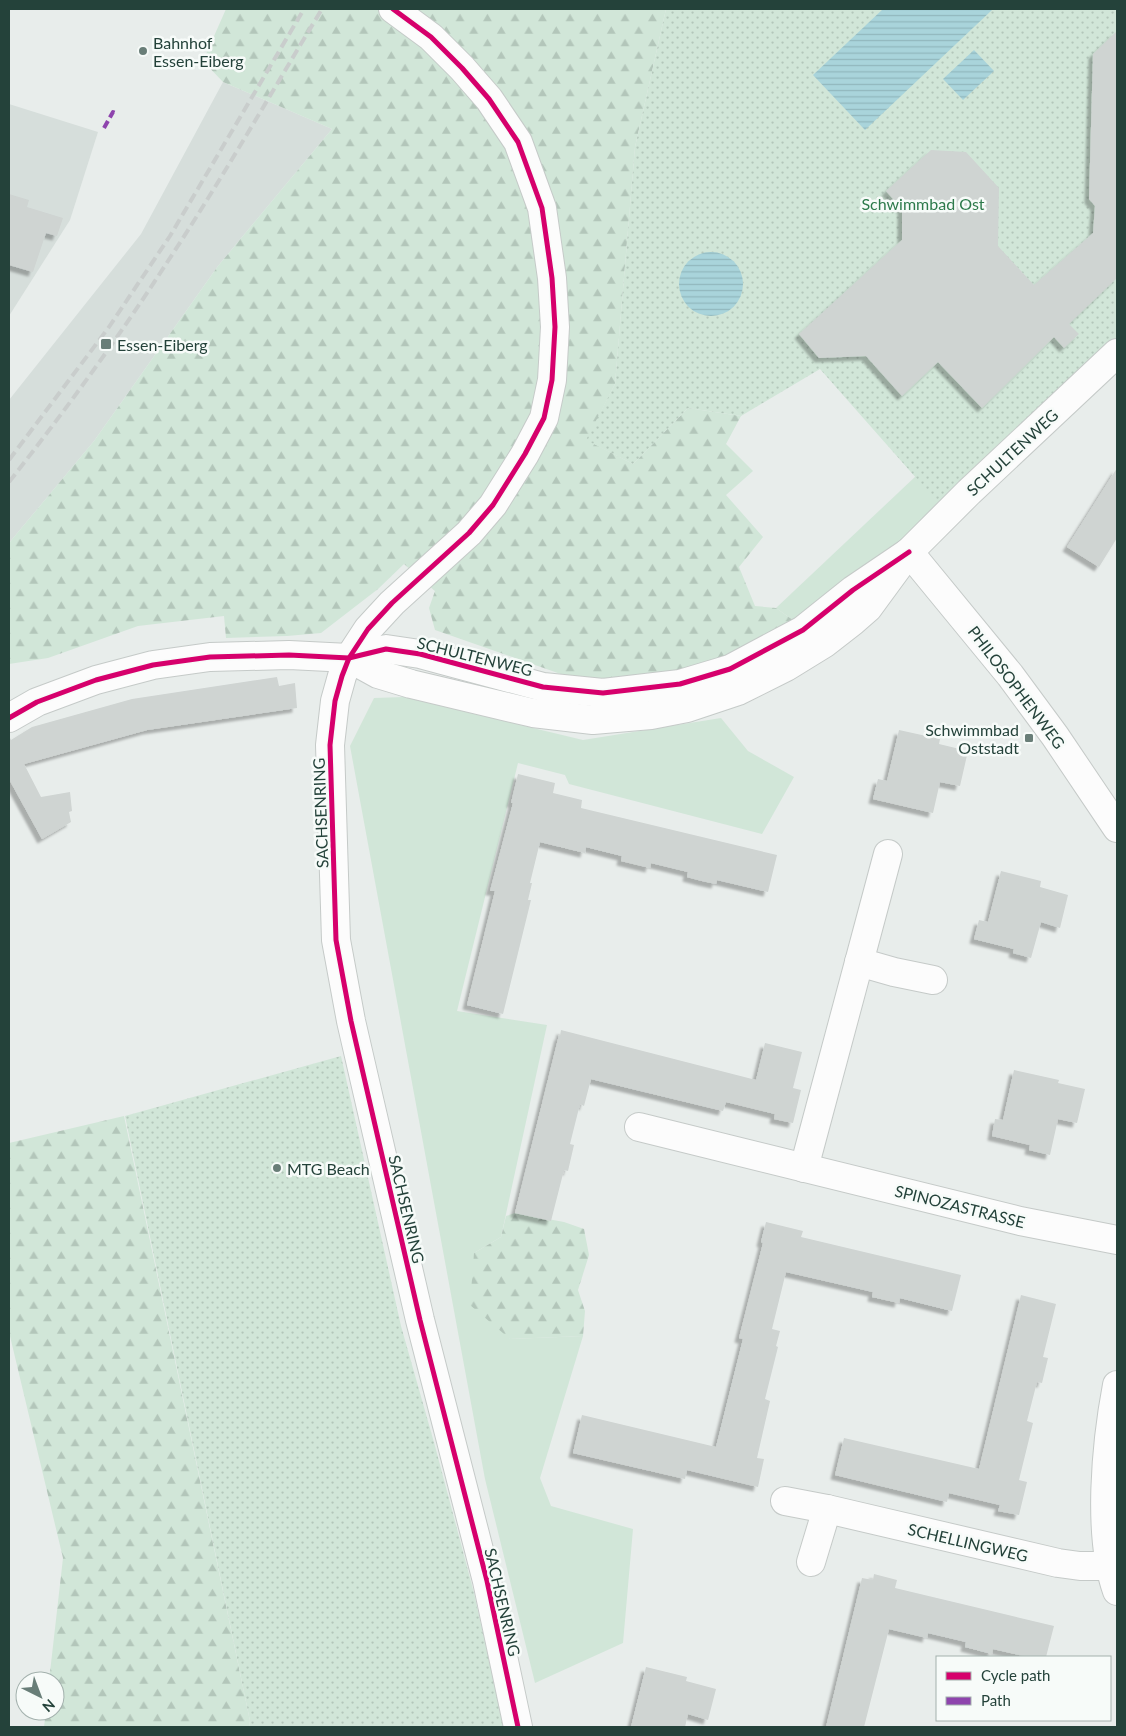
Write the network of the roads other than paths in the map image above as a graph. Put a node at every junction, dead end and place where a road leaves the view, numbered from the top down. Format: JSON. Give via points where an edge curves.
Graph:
{"nodes":[{"id":1,"x":393,"y":9,"type":"edge"},
{"id":2,"x":1117,"y":353,"type":"edge"},
{"id":3,"x":909,"y":552,"type":"junction"},
{"id":4,"x":350,"y":658,"type":"junction"},
{"id":5,"x":9,"y":718,"type":"edge"},
{"id":6,"x":1117,"y":828,"type":"edge"},
{"id":7,"x":888,"y":854,"type":"dead end"},
{"id":8,"x":858,"y":962,"type":"junction"},
{"id":9,"x":933,"y":980,"type":"dead end"},
{"id":10,"x":639,"y":1127,"type":"dead end"},
{"id":11,"x":804,"y":1168,"type":"junction"},
{"id":12,"x":1117,"y":1240,"type":"edge"},
{"id":13,"x":1117,"y":1384,"type":"edge"},
{"id":14,"x":785,"y":1501,"type":"dead end"},
{"id":15,"x":827,"y":1509,"type":"junction"},
{"id":16,"x":811,"y":1562,"type":"dead end"},
{"id":17,"x":1114,"y":1578,"type":"edge"},
{"id":18,"x":518,"y":1727,"type":"edge"}],
"edges":[{"from":1,"to":4,"type":"street","name":"SACHSENRING","via":[[431,37],[462,68],[489,99],[518,142],[542,208],[551,270],[555,327],[552,380],[544,418],[493,505],[469,533],[392,603],[368,629]]},
{"from":2,"to":3,"type":"street","name":"SCHULTENWEG"},
{"from":3,"to":4,"type":"street","name":"SCHULTENWEG","via":[[853,590],[803,630],[730,669],[680,684],[603,693],[543,687],[420,654],[386,649]]},
{"from":3,"to":6,"type":"street","name":"PHILOSOPHENWEG","via":[[1010,675]]},
{"from":4,"to":5,"type":"street","name":"SCHULTENWEG","via":[[289,655],[210,657],[153,665],[96,680],[37,702]]},
{"from":4,"to":18,"type":"street","name":"SACHSENRING","via":[[335,701],[330,745],[336,940],[353,1032],[420,1320],[487,1581]]},
{"from":7,"to":8,"type":"street"},
{"from":8,"to":9,"type":"street"},
{"from":8,"to":11,"type":"street"},
{"from":10,"to":11,"type":"street","name":"SPINOZASTRASSE"},
{"from":11,"to":12,"type":"street","name":"SPINOZASTRASSE","via":[[1020,1221]]},
{"from":13,"to":17,"type":"street","via":[[1106,1475],[1107,1532]]},
{"from":14,"to":15,"type":"street","name":"SCHELLINGWEG"},
{"from":15,"to":16,"type":"street"},
{"from":15,"to":17,"type":"street","name":"SCHELLINGWEG","via":[[1080,1566]]}]}
